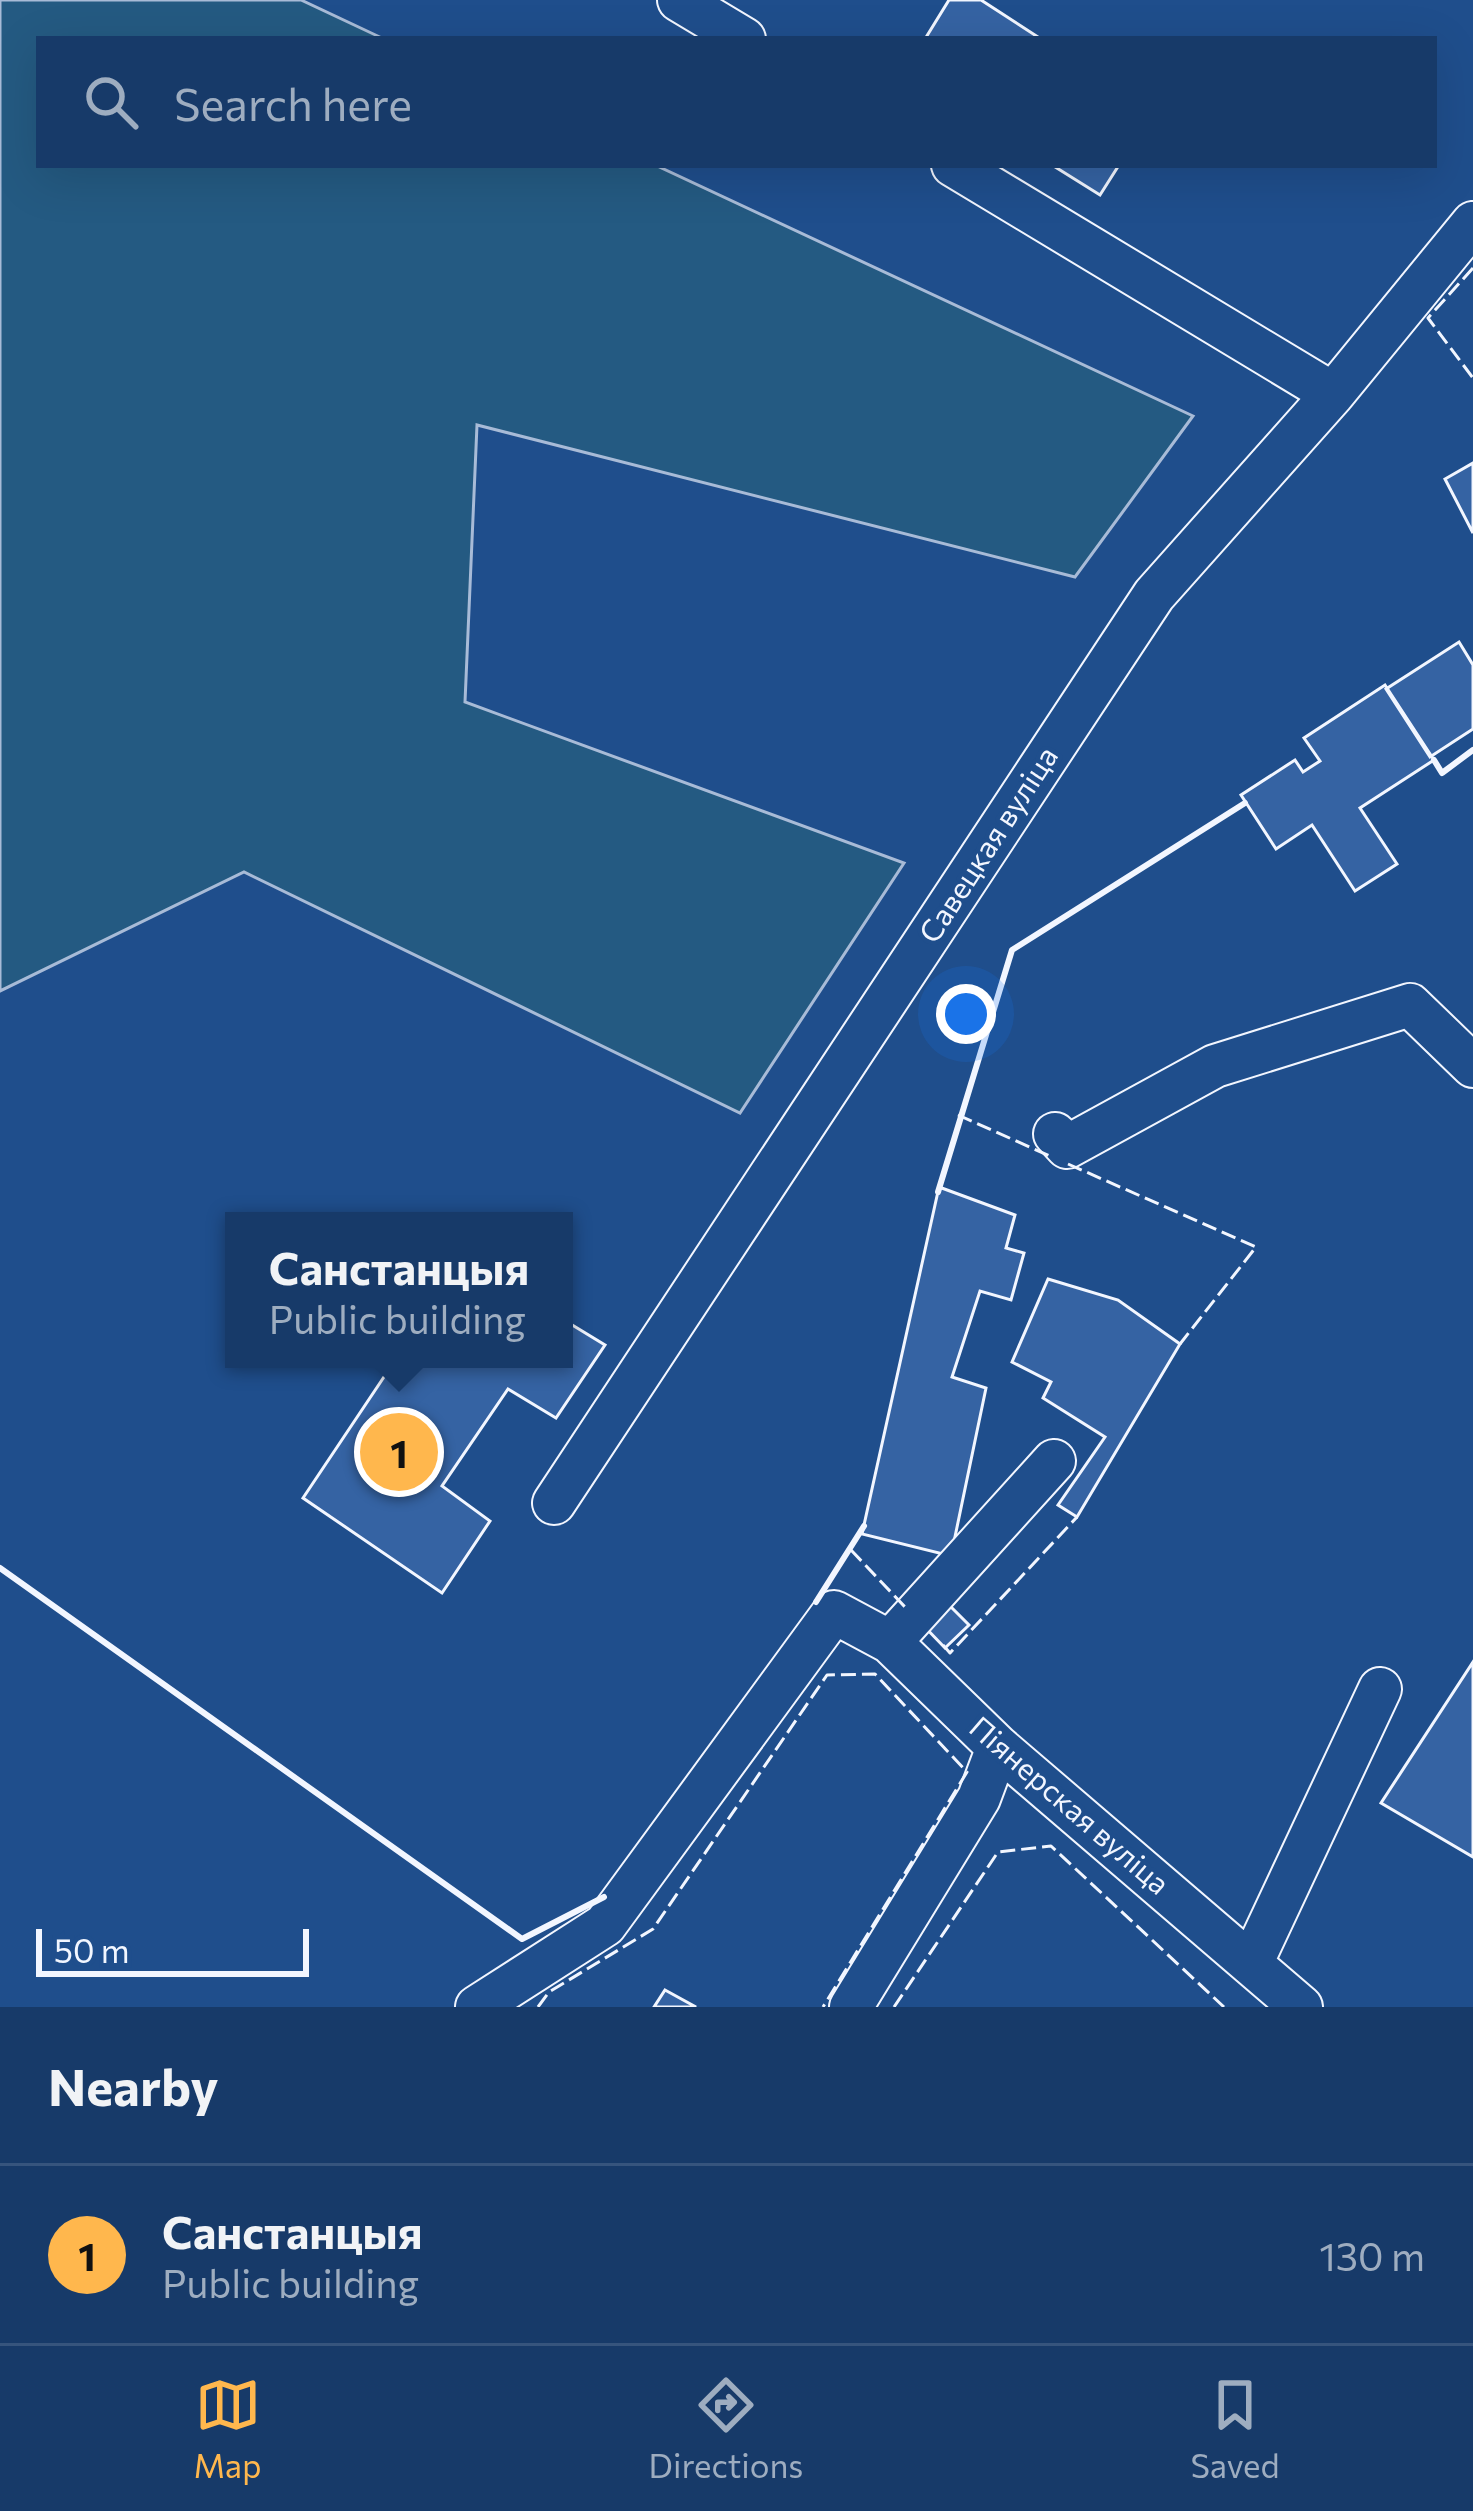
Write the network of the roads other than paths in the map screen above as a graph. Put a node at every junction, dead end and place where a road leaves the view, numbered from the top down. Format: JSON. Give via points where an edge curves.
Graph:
{"nodes":[{"id":1,"x":679,"y":0,"type":"edge"},
{"id":2,"x":739,"y":36,"type":"edge"},
{"id":3,"x":958,"y":168,"type":"edge"},
{"id":4,"x":1473,"y":223,"type":"edge"},
{"id":5,"x":1333,"y":394,"type":"junction"},
{"id":6,"x":1473,"y":1066,"type":"edge"},
{"id":7,"x":1054,"y":1134,"type":"dead end"},
{"id":8,"x":1054,"y":1461,"type":"dead end"},
{"id":9,"x":554,"y":1503,"type":"dead end"},
{"id":10,"x":890,"y":1642,"type":"junction"},
{"id":11,"x":1380,"y":1688,"type":"dead end"},
{"id":12,"x":998,"y":1747,"type":"junction"},
{"id":13,"x":1251,"y":1964,"type":"junction"},
{"id":14,"x":477,"y":2007,"type":"edge"},
{"id":15,"x":851,"y":2007,"type":"edge"},
{"id":16,"x":1301,"y":2007,"type":"edge"}],
"edges":[{"from":1,"to":2,"type":"street"},
{"from":3,"to":5,"type":"street"},
{"from":4,"to":5,"type":"street","name":"Савецкая вуліца"},
{"from":5,"to":9,"type":"street","name":"Савецкая вуліца","via":[[1154,595]]},
{"from":6,"to":7,"type":"street","via":[[1410,1005],[1215,1066],[1067,1147]]},
{"from":8,"to":10,"type":"street"},
{"from":10,"to":12,"type":"street","name":"Піянерская вуліца"},
{"from":10,"to":14,"type":"street","name":"Піянерская вуліца","via":[[833,1612],[605,1925]]},
{"from":11,"to":13,"type":"street"},
{"from":12,"to":13,"type":"street","name":"Піянерская вуліца"},
{"from":12,"to":15,"type":"street","via":[[979,1798]]},
{"from":13,"to":16,"type":"street","name":"Піянерская вуліца"}]}
